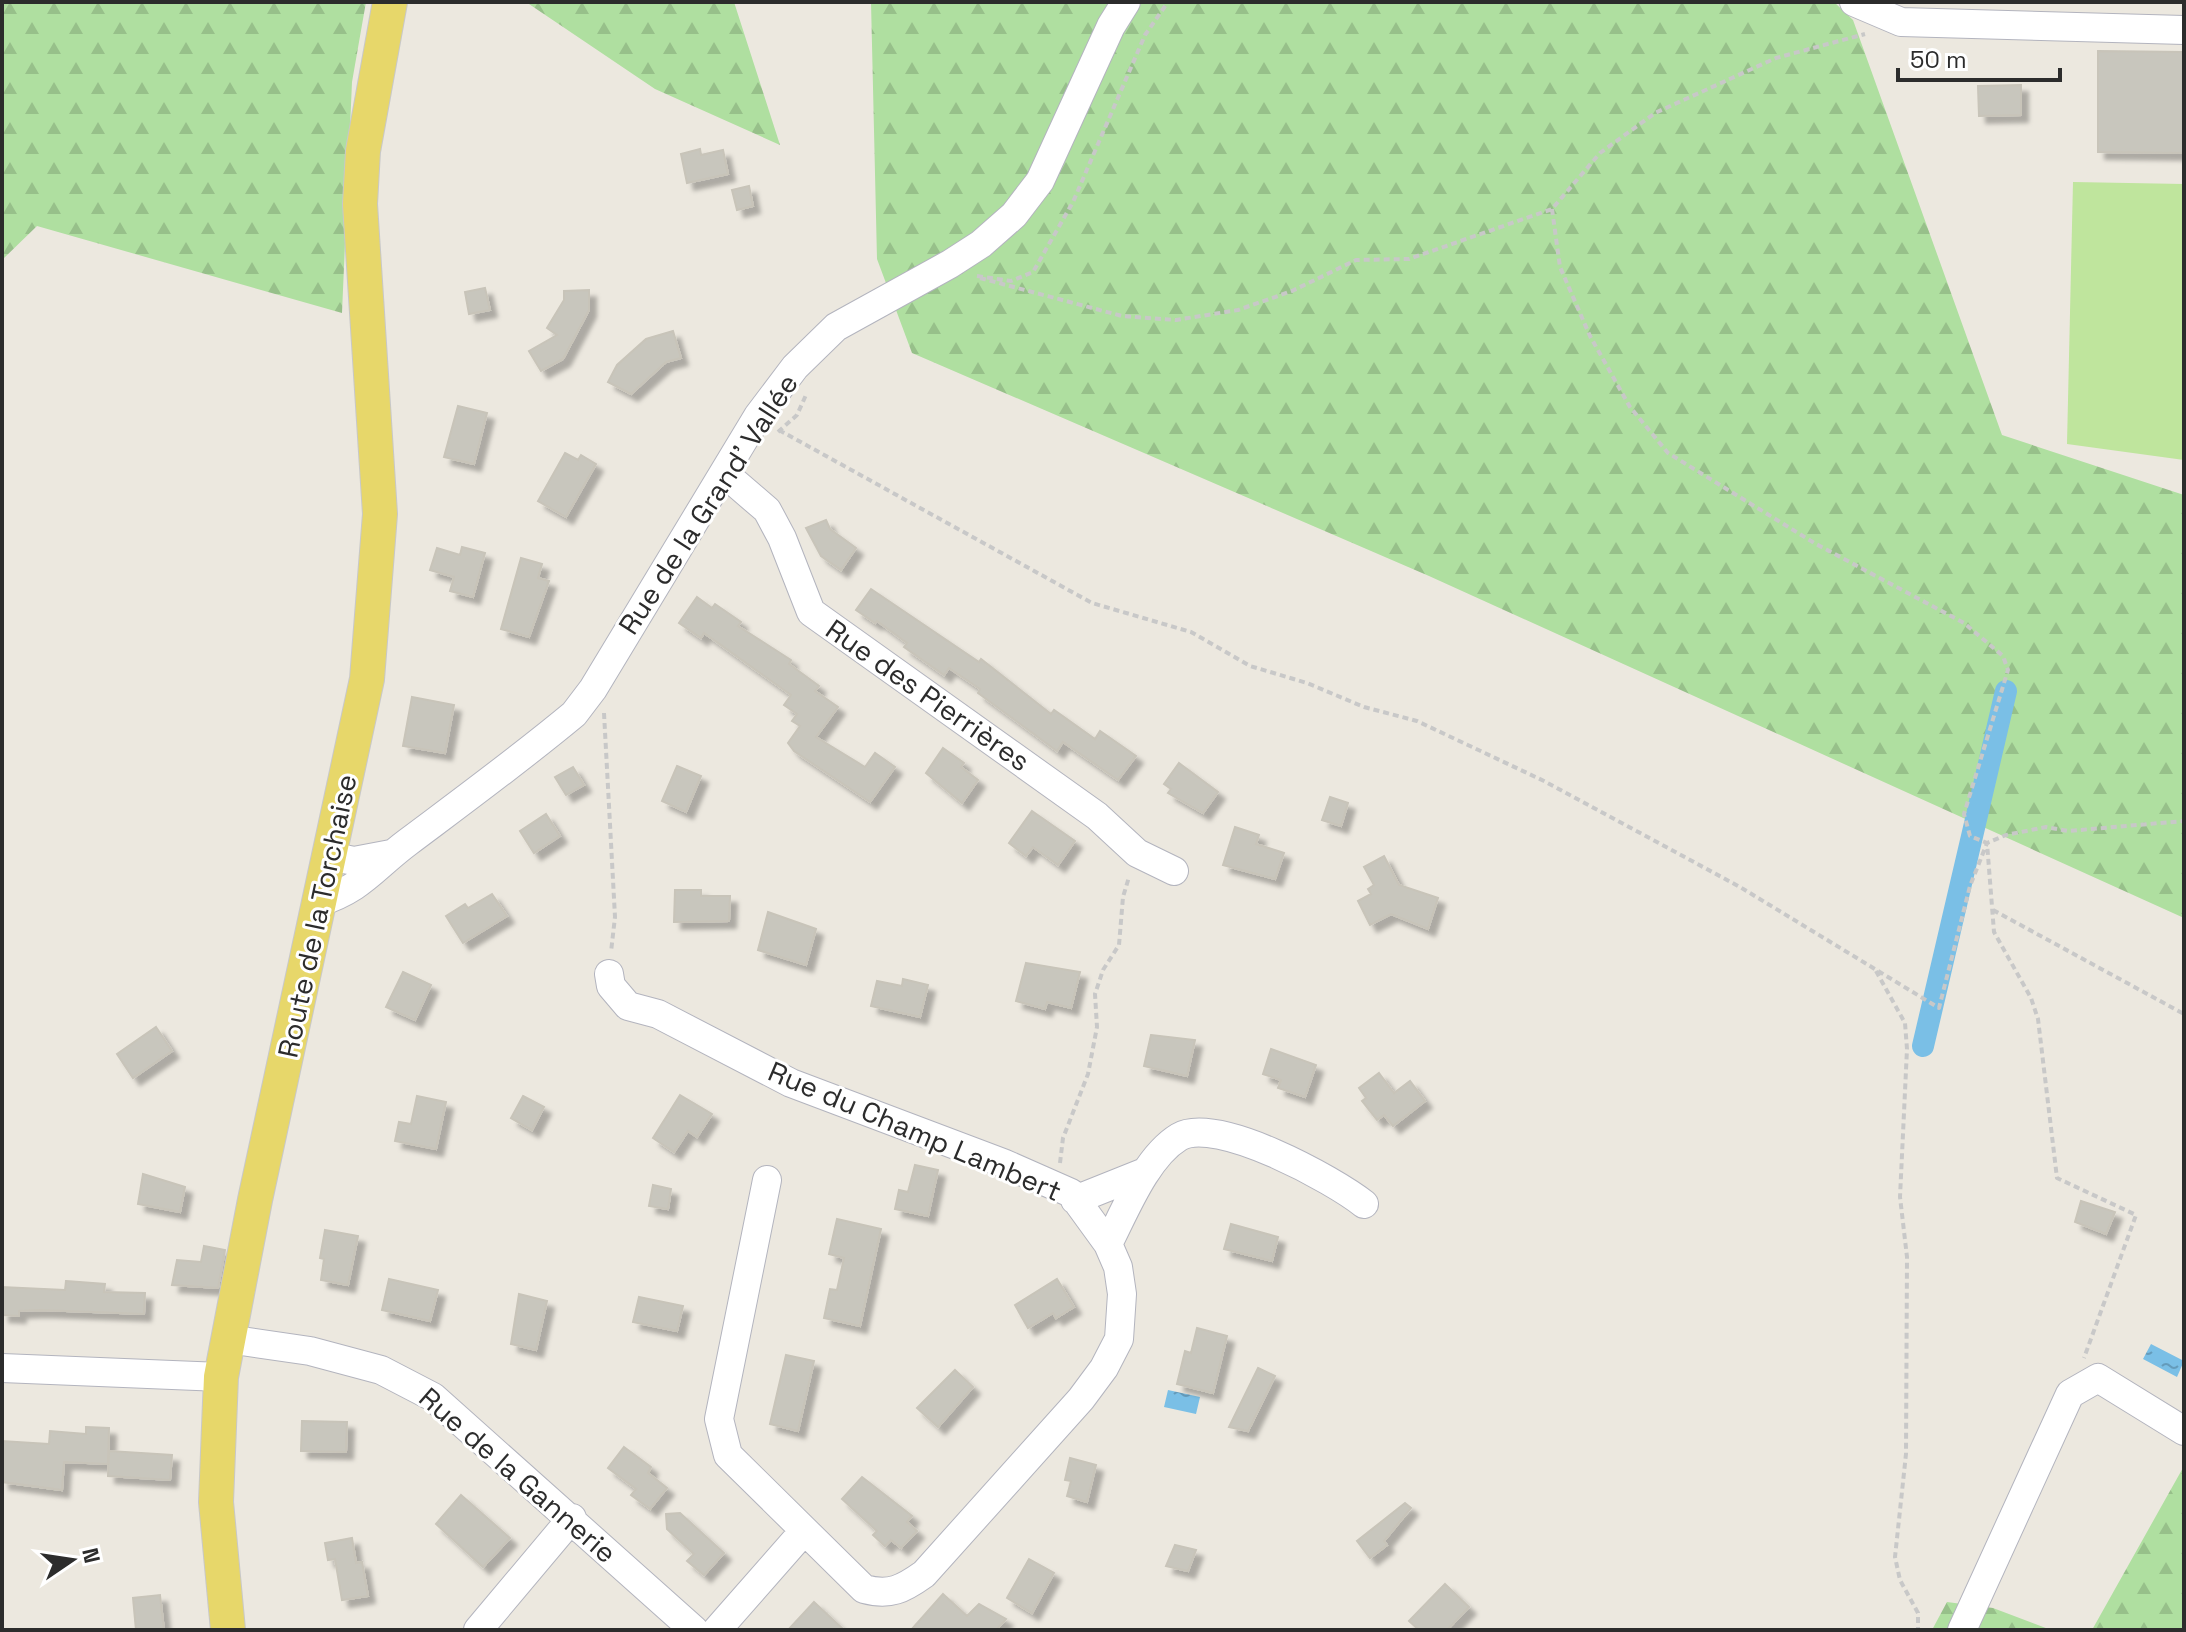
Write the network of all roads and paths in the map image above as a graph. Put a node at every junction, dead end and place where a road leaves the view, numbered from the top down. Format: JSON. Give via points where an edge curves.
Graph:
{"nodes":[{"id":1,"x":390,"y":2,"type":"edge"},
{"id":2,"x":1126,"y":2,"type":"edge"},
{"id":3,"x":1854,"y":2,"type":"edge"},
{"id":4,"x":1901,"y":22,"type":"junction"},
{"id":5,"x":2184,"y":30,"type":"edge"},
{"id":6,"x":1552,"y":209,"type":"junction"},
{"id":7,"x":950,"y":264,"type":"junction"},
{"id":8,"x":758,"y":416,"type":"junction"},
{"id":9,"x":724,"y":473,"type":"junction"},
{"id":10,"x":593,"y":689,"type":"junction"},
{"id":11,"x":2184,"y":821,"type":"edge"},
{"id":12,"x":1987,"y":843,"type":"junction"},
{"id":13,"x":1137,"y":853,"type":"junction"},
{"id":14,"x":391,"y":854,"type":"junction"},
{"id":15,"x":329,"y":856,"type":"junction"},
{"id":16,"x":1174,"y":871,"type":"dead end"},
{"id":17,"x":317,"y":903,"type":"junction"},
{"id":18,"x":1992,"y":910,"type":"junction"},
{"id":19,"x":1875,"y":969,"type":"junction"},
{"id":20,"x":609,"y":974,"type":"joint"},
{"id":21,"x":2184,"y":1014,"type":"edge"},
{"id":22,"x":1145,"y":1172,"type":"junction"},
{"id":23,"x":767,"y":1180,"type":"dead end"},
{"id":24,"x":1073,"y":1196,"type":"junction"},
{"id":25,"x":1364,"y":1204,"type":"dead end"},
{"id":26,"x":1108,"y":1244,"type":"junction"},
{"id":27,"x":228,"y":1339,"type":"junction"},
{"id":28,"x":2,"y":1368,"type":"edge"},
{"id":29,"x":221,"y":1377,"type":"junction"},
{"id":30,"x":2070,"y":1394,"type":"junction"},
{"id":31,"x":2184,"y":1431,"type":"edge"},
{"id":32,"x":572,"y":1518,"type":"junction"},
{"id":33,"x":803,"y":1532,"type":"junction"},
{"id":34,"x":228,"y":1630,"type":"edge"},
{"id":35,"x":478,"y":1630,"type":"edge"},
{"id":36,"x":694,"y":1630,"type":"edge"},
{"id":37,"x":717,"y":1630,"type":"edge"},
{"id":38,"x":1918,"y":1630,"type":"edge"},
{"id":39,"x":1962,"y":1630,"type":"edge"}],
"edges":[{"from":1,"to":15,"type":"main road","name":"Route de la Torchaise","via":[[363,151],[361,197],[380,514],[375,610],[367,679]]},
{"from":2,"to":7,"type":"street","name":"Rue de la Grand’ Vallée","via":[[1040,181],[1014,215]]},
{"from":3,"to":4,"type":"street"},
{"from":4,"to":5,"type":"street"},
{"from":4,"to":6,"type":"path","via":[[1776,58],[1655,113],[1600,153]]},
{"from":6,"to":7,"type":"path","via":[[1409,259],[1356,260],[1238,310],[1176,320],[1122,316],[1002,286]]},
{"from":6,"to":12,"type":"path","via":[[1560,267],[1590,336],[1630,407],[1668,453],[1816,544],[1964,623],[2003,656],[2008,670],[1964,814],[1970,836]]},
{"from":7,"to":8,"type":"street","name":"Rue de la Grand’ Vallée","via":[[836,327],[795,367]]},
{"from":8,"to":9,"type":"street","name":"Rue de la Grand’ Vallée"},
{"from":8,"to":19,"type":"path","via":[[1092,603],[1191,632],[1250,666],[1417,721],[1544,781],[1713,872]]},
{"from":9,"to":10,"type":"street","name":"Rue de la Grand’ Vallée"},
{"from":9,"to":13,"type":"street","name":"Rue des Pierrières","via":[[767,510],[811,612],[1097,816]]},
{"from":10,"to":14,"type":"street","name":"Rue de la Grand’ Vallée","via":[[574,714]]},
{"from":10,"to":20,"type":"path","via":[[604,713],[611,809],[615,917]]},
{"from":11,"to":12,"type":"path","via":[[2068,831],[2046,827]]},
{"from":12,"to":18,"type":"path"},
{"from":12,"to":19,"type":"path","via":[[1970,886],[1939,1008]]},
{"from":13,"to":16,"type":"street","name":"Rue des Pierrières"},
{"from":13,"to":24,"type":"path","via":[[1123,897],[1119,945],[1095,994],[1097,1027],[1088,1074],[1063,1138],[1058,1174]]},
{"from":14,"to":15,"type":"street","name":"Rue de la Grand’ Vallée","via":[[354,861]]},
{"from":14,"to":17,"type":"street","name":"Rue de la Grand’ Vallée","via":[[350,892]]},
{"from":15,"to":17,"type":"main road","name":"Route de la Torchaise"},
{"from":17,"to":27,"type":"main road","name":"Route de la Torchaise"},
{"from":18,"to":21,"type":"path"},
{"from":18,"to":30,"type":"path","via":[[1994,932],[2038,1019],[2057,1178],[2136,1215]]},
{"from":19,"to":38,"type":"path","via":[[1905,1023],[1907,1049],[1900,1197],[1907,1257],[1906,1454],[1895,1557],[1900,1580],[1918,1613]]},
{"from":20,"to":24,"type":"street","name":"Rue du Champ Lambert","via":[[611,986],[628,1006],[658,1014],[791,1083],[1003,1163]]},
{"from":22,"to":24,"type":"street"},
{"from":22,"to":25,"type":"street","via":[[1178,1138],[1208,1132],[1299,1165],[1339,1184]]},
{"from":22,"to":26,"type":"street"},
{"from":23,"to":33,"type":"street","name":"Rue du Champ Lambert","via":[[719,1419],[728,1455]]},
{"from":24,"to":26,"type":"street","name":"Rue du Champ Lambert"},
{"from":26,"to":33,"type":"street","name":"Rue du Champ Lambert","via":[[1122,1294],[1119,1339],[1104,1368],[924,1574],[884,1594],[864,1589]]},
{"from":27,"to":29,"type":"main road","name":"Route de la Torchaise"},
{"from":27,"to":32,"type":"street","name":"Rue de la Gannerie","via":[[310,1351],[404,1379],[433,1397]]},
{"from":28,"to":29,"type":"street"},
{"from":29,"to":34,"type":"main road","name":"Route de la Torchaise","via":[[216,1502]]},
{"from":30,"to":31,"type":"street","via":[[2098,1378]]},
{"from":30,"to":39,"type":"street"},
{"from":32,"to":35,"type":"street"},
{"from":32,"to":36,"type":"street","name":"Rue de la Gannerie"},
{"from":33,"to":37,"type":"street"}]}
